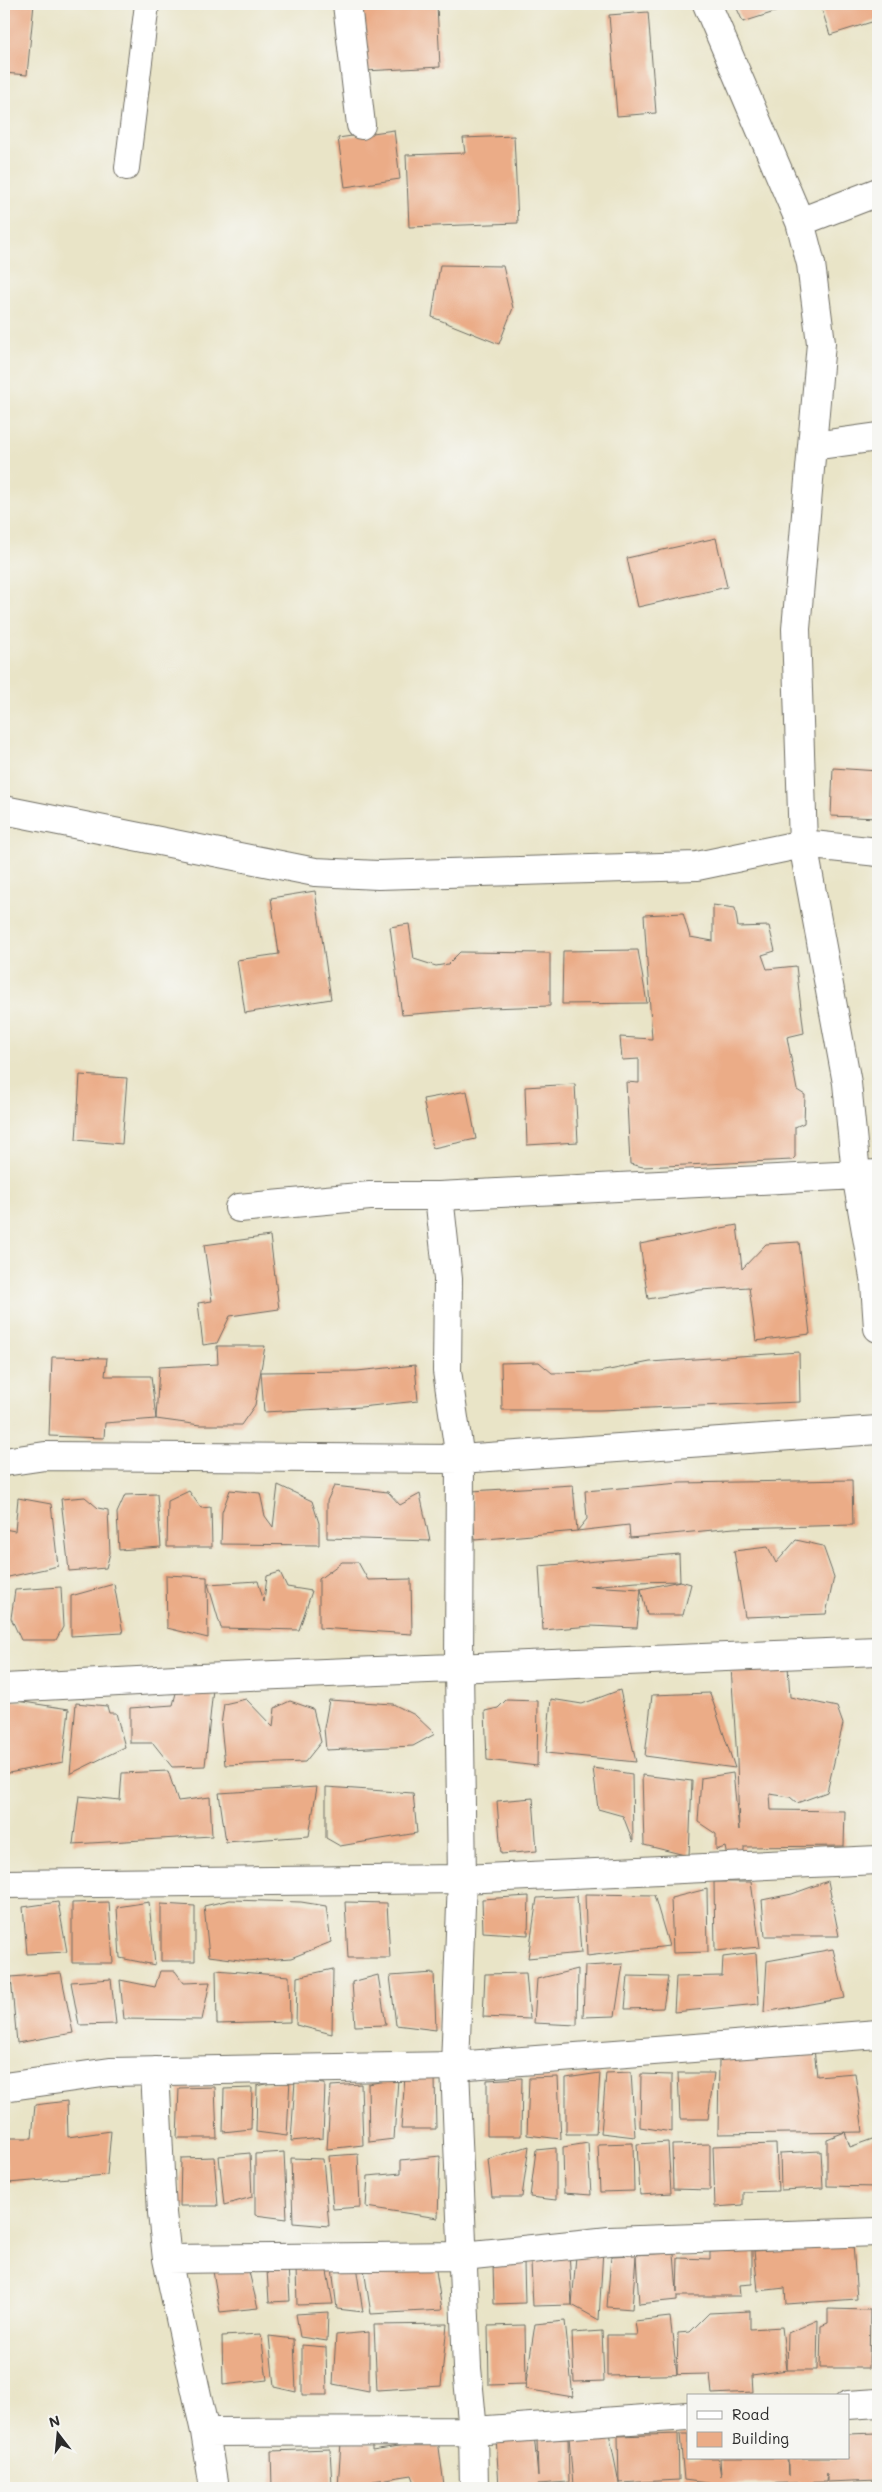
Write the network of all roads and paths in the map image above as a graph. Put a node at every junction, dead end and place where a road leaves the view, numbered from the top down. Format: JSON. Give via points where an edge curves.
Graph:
{"nodes":[{"id":1,"x":147,"y":4,"type":"edge"},
{"id":2,"x":348,"y":4,"type":"edge"},
{"id":3,"x":707,"y":4,"type":"edge"},
{"id":4,"x":360,"y":125,"type":"dead end"},
{"id":5,"x":127,"y":168,"type":"dead end"},
{"id":6,"x":878,"y":192,"type":"edge"},
{"id":7,"x":800,"y":222,"type":"junction"},
{"id":8,"x":878,"y":437,"type":"edge"},
{"id":9,"x":813,"y":446,"type":"junction"},
{"id":10,"x":4,"y":810,"type":"edge"},
{"id":11,"x":803,"y":844,"type":"junction"},
{"id":12,"x":878,"y":852,"type":"edge"},
{"id":13,"x":867,"y":1174,"type":"edge"},
{"id":14,"x":439,"y":1196,"type":"junction"},
{"id":15,"x":239,"y":1208,"type":"dead end"},
{"id":16,"x":878,"y":1328,"type":"edge"},
{"id":17,"x":878,"y":1430,"type":"edge"},
{"id":18,"x":460,"y":1459,"type":"junction"},
{"id":19,"x":4,"y":1462,"type":"edge"},
{"id":20,"x":878,"y":1651,"type":"edge"},
{"id":21,"x":459,"y":1668,"type":"junction"},
{"id":22,"x":4,"y":1688,"type":"edge"},
{"id":23,"x":878,"y":1860,"type":"edge"},
{"id":24,"x":462,"y":1879,"type":"junction"},
{"id":25,"x":4,"y":1884,"type":"edge"},
{"id":26,"x":878,"y":2034,"type":"edge"},
{"id":27,"x":455,"y":2066,"type":"junction"},
{"id":28,"x":155,"y":2071,"type":"junction"},
{"id":29,"x":4,"y":2087,"type":"edge"},
{"id":30,"x":878,"y":2232,"type":"edge"},
{"id":31,"x":463,"y":2256,"type":"junction"},
{"id":32,"x":167,"y":2259,"type":"junction"},
{"id":33,"x":878,"y":2403,"type":"edge"},
{"id":34,"x":850,"y":2405,"type":"edge"},
{"id":35,"x":687,"y":2416,"type":"edge"},
{"id":36,"x":474,"y":2431,"type":"junction"},
{"id":37,"x":205,"y":2432,"type":"junction"},
{"id":38,"x":214,"y":2488,"type":"edge"},
{"id":39,"x":474,"y":2488,"type":"edge"}],
"edges":[{"from":1,"to":5,"type":"lane"},
{"from":2,"to":4,"type":"street"},
{"from":3,"to":7,"type":"street"},
{"from":6,"to":7,"type":"street"},
{"from":7,"to":9,"type":"street","via":[[811,264],[821,343]]},
{"from":8,"to":9,"type":"street"},
{"from":9,"to":11,"type":"street","via":[[796,629]]},
{"from":10,"to":11,"type":"street","via":[[314,872],[369,875],[697,866]]},
{"from":11,"to":12,"type":"street"},
{"from":11,"to":13,"type":"street"},
{"from":13,"to":14,"type":"street"},
{"from":13,"to":16,"type":"street"},
{"from":14,"to":15,"type":"street","via":[[370,1196]]},
{"from":14,"to":18,"type":"street","via":[[448,1280],[447,1372]]},
{"from":17,"to":18,"type":"street"},
{"from":18,"to":19,"type":"street","via":[[45,1456]]},
{"from":18,"to":21,"type":"street"},
{"from":20,"to":21,"type":"street"},
{"from":21,"to":22,"type":"street"},
{"from":21,"to":24,"type":"street"},
{"from":23,"to":24,"type":"street"},
{"from":24,"to":25,"type":"street"},
{"from":24,"to":27,"type":"street"},
{"from":26,"to":27,"type":"street"},
{"from":27,"to":28,"type":"street"},
{"from":27,"to":31,"type":"street"},
{"from":28,"to":29,"type":"street","via":[[110,2072]]},
{"from":28,"to":32,"type":"street"},
{"from":30,"to":31,"type":"street","via":[[609,2241]]},
{"from":31,"to":32,"type":"street"},
{"from":31,"to":36,"type":"street","via":[[467,2368]]},
{"from":32,"to":37,"type":"street"},
{"from":33,"to":34,"type":"street"},
{"from":35,"to":36,"type":"street"},
{"from":36,"to":37,"type":"street"},
{"from":36,"to":39,"type":"street"},
{"from":37,"to":38,"type":"street"}]}
